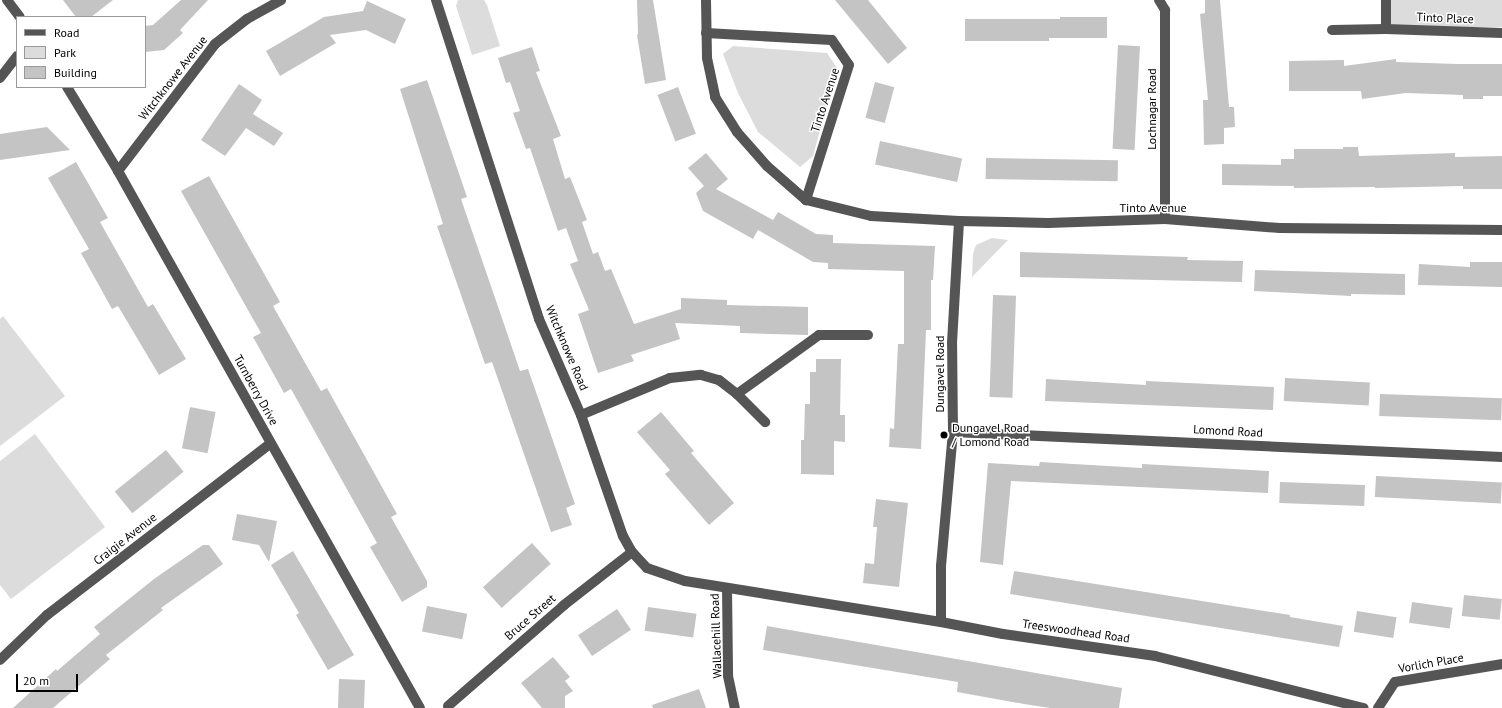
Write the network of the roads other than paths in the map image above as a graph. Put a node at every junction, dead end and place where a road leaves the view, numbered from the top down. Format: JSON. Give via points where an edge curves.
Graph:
{"nodes":[{"id":1,"x":7,"y":0,"type":"edge"},
{"id":2,"x":280,"y":0,"type":"edge"},
{"id":3,"x":436,"y":0,"type":"edge"},
{"id":4,"x":706,"y":0,"type":"edge"},
{"id":5,"x":1160,"y":0,"type":"edge"},
{"id":6,"x":1386,"y":0,"type":"edge"},
{"id":7,"x":19,"y":16,"type":"edge"},
{"id":8,"x":1386,"y":29,"type":"junction"},
{"id":9,"x":1332,"y":30,"type":"dead end"},
{"id":10,"x":1502,"y":33,"type":"edge"},
{"id":11,"x":706,"y":34,"type":"junction"},
{"id":12,"x":16,"y":57,"type":"edge"},
{"id":13,"x":0,"y":78,"type":"edge"},
{"id":14,"x":68,"y":88,"type":"edge"},
{"id":15,"x":118,"y":172,"type":"junction"},
{"id":16,"x":806,"y":200,"type":"junction"},
{"id":17,"x":1165,"y":219,"type":"junction"},
{"id":18,"x":958,"y":221,"type":"junction"},
{"id":19,"x":1502,"y":230,"type":"edge"},
{"id":20,"x":868,"y":335,"type":"dead end"},
{"id":21,"x":737,"y":394,"type":"junction"},
{"id":22,"x":581,"y":415,"type":"junction"},
{"id":23,"x":765,"y":422,"type":"dead end"},
{"id":24,"x":953,"y":432,"type":"junction"},
{"id":25,"x":270,"y":443,"type":"junction"},
{"id":26,"x":1502,"y":457,"type":"edge"},
{"id":27,"x":632,"y":552,"type":"junction"},
{"id":28,"x":728,"y":588,"type":"junction"},
{"id":29,"x":781,"y":597,"type":"joint"},
{"id":30,"x":941,"y":622,"type":"junction"},
{"id":31,"x":0,"y":660,"type":"edge"},
{"id":32,"x":1502,"y":664,"type":"edge"},
{"id":33,"x":448,"y":706,"type":"dead end"},
{"id":34,"x":420,"y":708,"type":"edge"},
{"id":35,"x":735,"y":708,"type":"edge"},
{"id":36,"x":1364,"y":708,"type":"edge"},
{"id":37,"x":1378,"y":708,"type":"edge"}],
"edges":[{"from":1,"to":7,"type":"street"},
{"from":2,"to":15,"type":"street","name":"Witchknowe Avenue","via":[[247,19],[215,44]]},
{"from":3,"to":22,"type":"street","name":"Witchknowe Road","via":[[539,319]]},
{"from":4,"to":11,"type":"street","name":"Tinto Avenue"},
{"from":5,"to":17,"type":"street","name":"Lochnagar Road","via":[[1165,10]]},
{"from":6,"to":8,"type":"street"},
{"from":8,"to":9,"type":"street","name":"Tinto Place"},
{"from":8,"to":10,"type":"street","name":"Tinto Place"},
{"from":11,"to":16,"type":"street","name":"Tinto Avenue","via":[[707,58],[715,98],[737,132],[766,166]]},
{"from":11,"to":16,"type":"street","name":"Tinto Avenue","via":[[832,40],[849,65]]},
{"from":12,"to":13,"type":"street"},
{"from":14,"to":15,"type":"street","name":"Turnberry Drive"},
{"from":15,"to":25,"type":"street","name":"Turnberry Drive"},
{"from":16,"to":18,"type":"street","name":"Tinto Avenue","via":[[871,216]]},
{"from":17,"to":18,"type":"street","name":"Tinto Avenue","via":[[1048,223]]},
{"from":17,"to":19,"type":"street","name":"Tinto Avenue","via":[[1280,228]]},
{"from":18,"to":24,"type":"street","name":"Dungavel Road","via":[[952,343]]},
{"from":20,"to":21,"type":"street","via":[[820,335]]},
{"from":21,"to":22,"type":"street","via":[[719,380],[701,375],[670,378]]},
{"from":21,"to":23,"type":"street"},
{"from":22,"to":27,"type":"street","name":"Witchknowe Road","via":[[623,536]]},
{"from":24,"to":26,"type":"street","name":"Lomond Road"},
{"from":24,"to":30,"type":"street","name":"Dungavel Road","via":[[941,566]]},
{"from":25,"to":31,"type":"street","name":"Craigie Avenue","via":[[47,615]]},
{"from":25,"to":34,"type":"street","name":"Turnberry Drive"},
{"from":27,"to":28,"type":"street","name":"Witchknowe Road","via":[[647,568],[685,581]]},
{"from":27,"to":33,"type":"street","name":"Bruce Street","via":[[564,605]]},
{"from":28,"to":29,"type":"street","name":"Witchknowe Road"},
{"from":28,"to":35,"type":"street","name":"Wallacehill Road","via":[[728,676]]},
{"from":29,"to":30,"type":"street","name":"Treeswoodhead Road"},
{"from":30,"to":36,"type":"street","name":"Treeswoodhead Road","via":[[1155,656]]},
{"from":32,"to":37,"type":"street","name":"Vorlich Place","via":[[1395,682]]}]}
